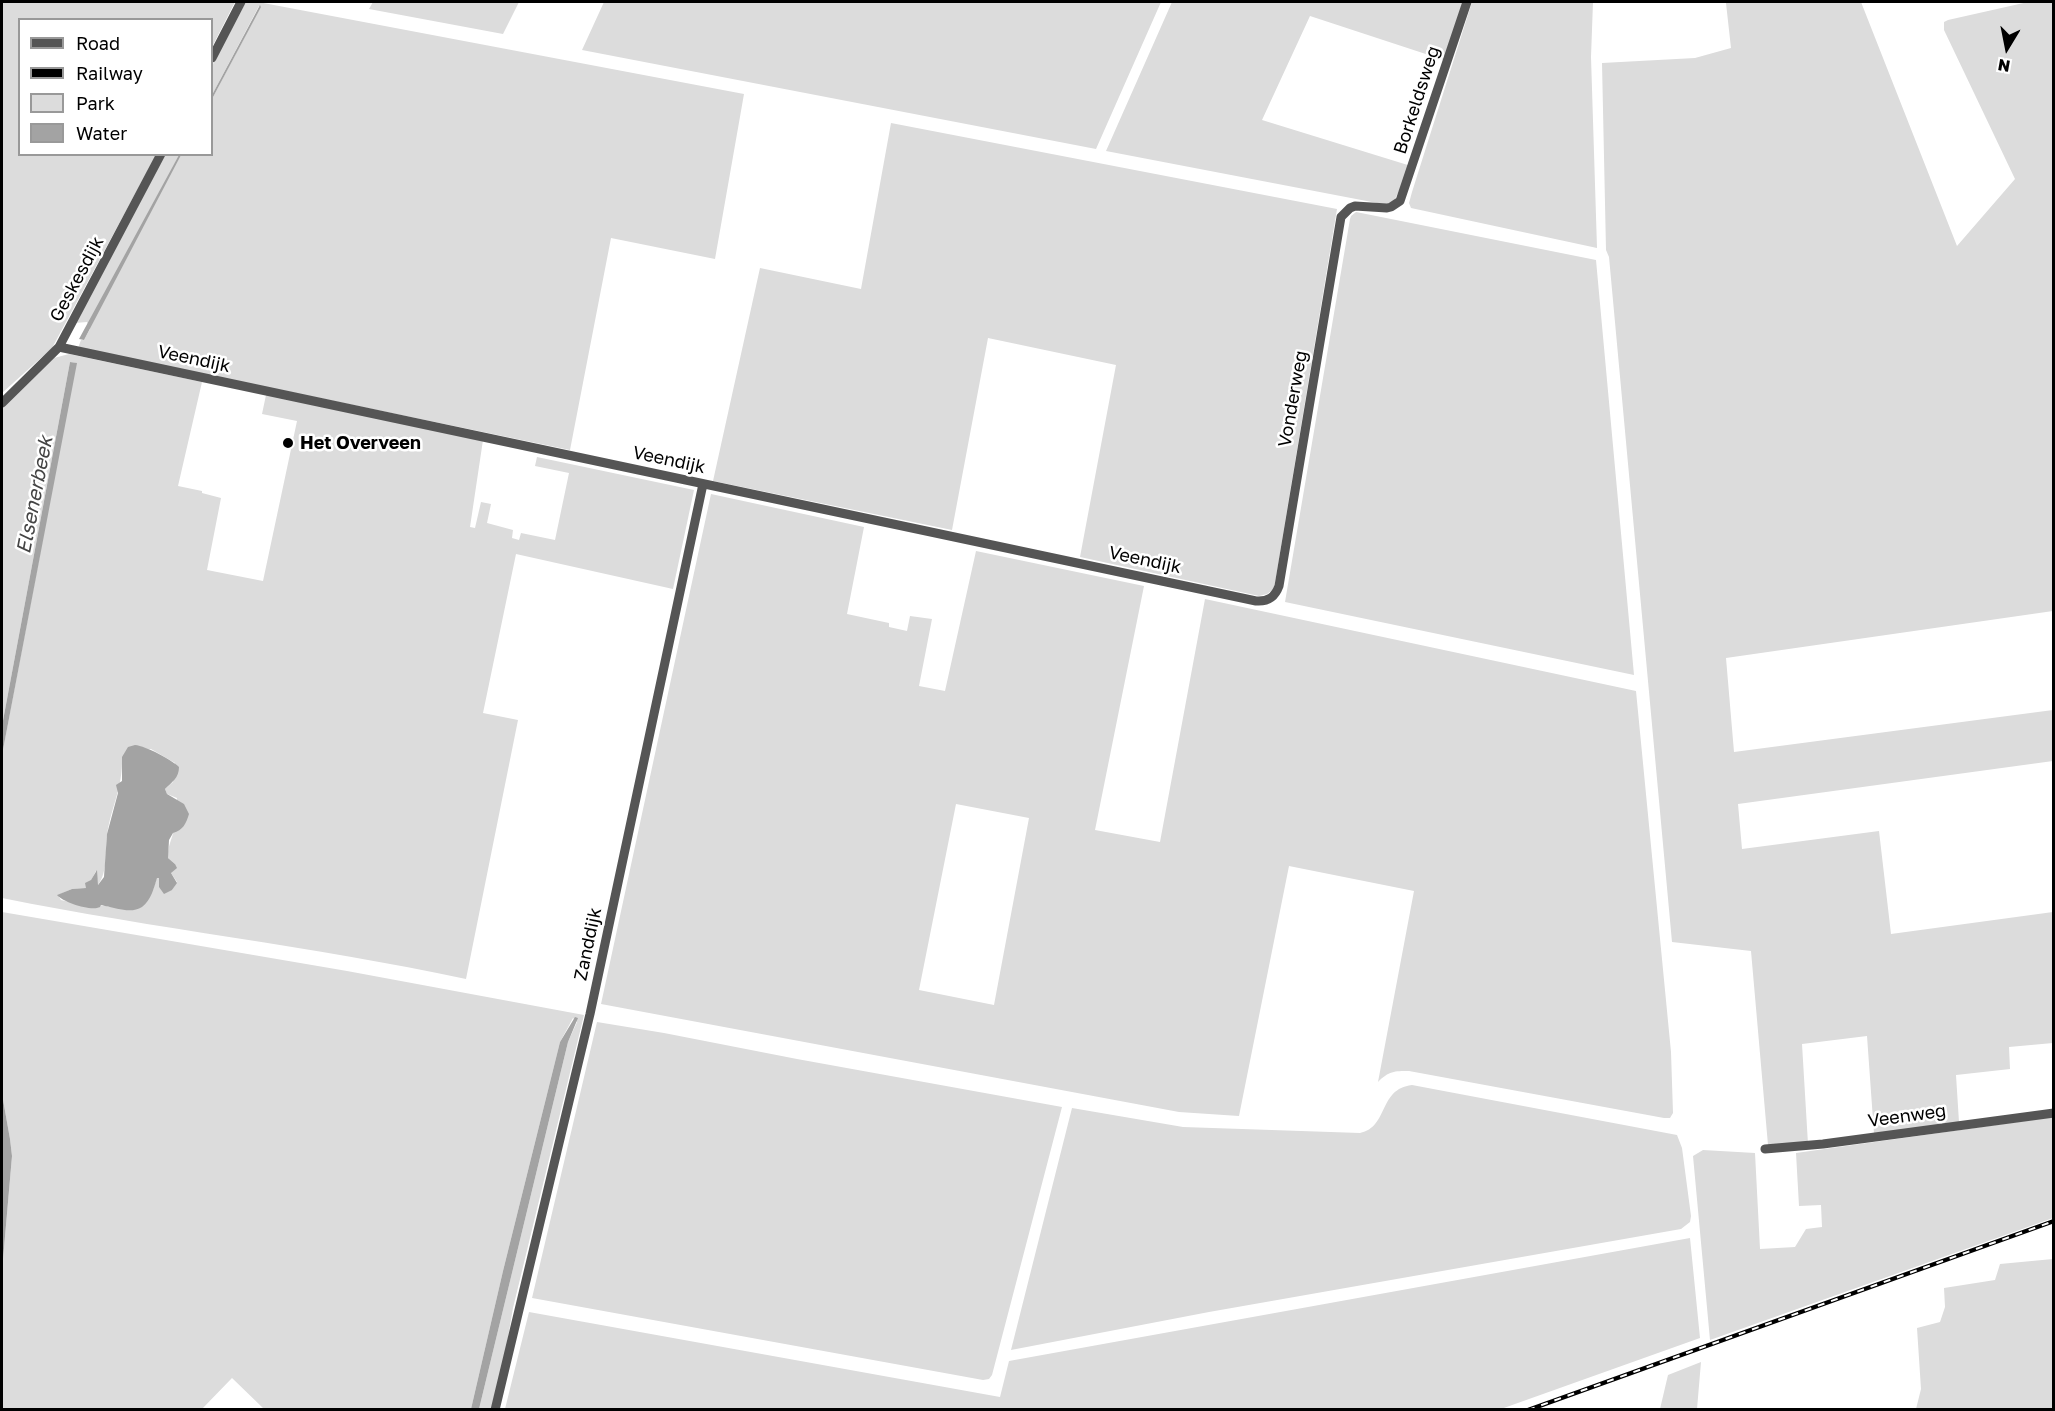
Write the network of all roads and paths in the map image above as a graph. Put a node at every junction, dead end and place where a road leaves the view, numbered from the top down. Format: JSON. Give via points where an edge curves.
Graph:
{"nodes":[{"id":1,"x":241,"y":2,"type":"edge"},
{"id":2,"x":1467,"y":2,"type":"edge"},
{"id":3,"x":213,"y":56,"type":"edge"},
{"id":4,"x":160,"y":156,"type":"edge"},
{"id":5,"x":1350,"y":208,"type":"joint"},
{"id":6,"x":59,"y":347,"type":"junction"},
{"id":7,"x":2,"y":403,"type":"edge"},
{"id":8,"x":703,"y":484,"type":"junction"},
{"id":9,"x":1272,"y":597,"type":"joint"},
{"id":10,"x":2054,"y":1113,"type":"edge"},
{"id":11,"x":1765,"y":1149,"type":"dead end"},
{"id":12,"x":495,"y":1410,"type":"edge"}],
"edges":[{"from":1,"to":3,"type":"street"},
{"from":2,"to":5,"type":"street","name":"Borkeldsweg","via":[[1400,201],[1387,208]]},
{"from":4,"to":6,"type":"street","name":"Geskesdijk"},
{"from":5,"to":9,"type":"street","name":"Vonderweg","via":[[1341,217],[1279,586]]},
{"from":6,"to":7,"type":"street","name":"Geskesdijk"},
{"from":6,"to":8,"type":"street","name":"Veendijk"},
{"from":8,"to":9,"type":"street","name":"Veendijk","via":[[1257,601]]},
{"from":8,"to":12,"type":"street","name":"Zanddijk","via":[[590,1014]]},
{"from":10,"to":11,"type":"street","name":"Veenweg"}]}
